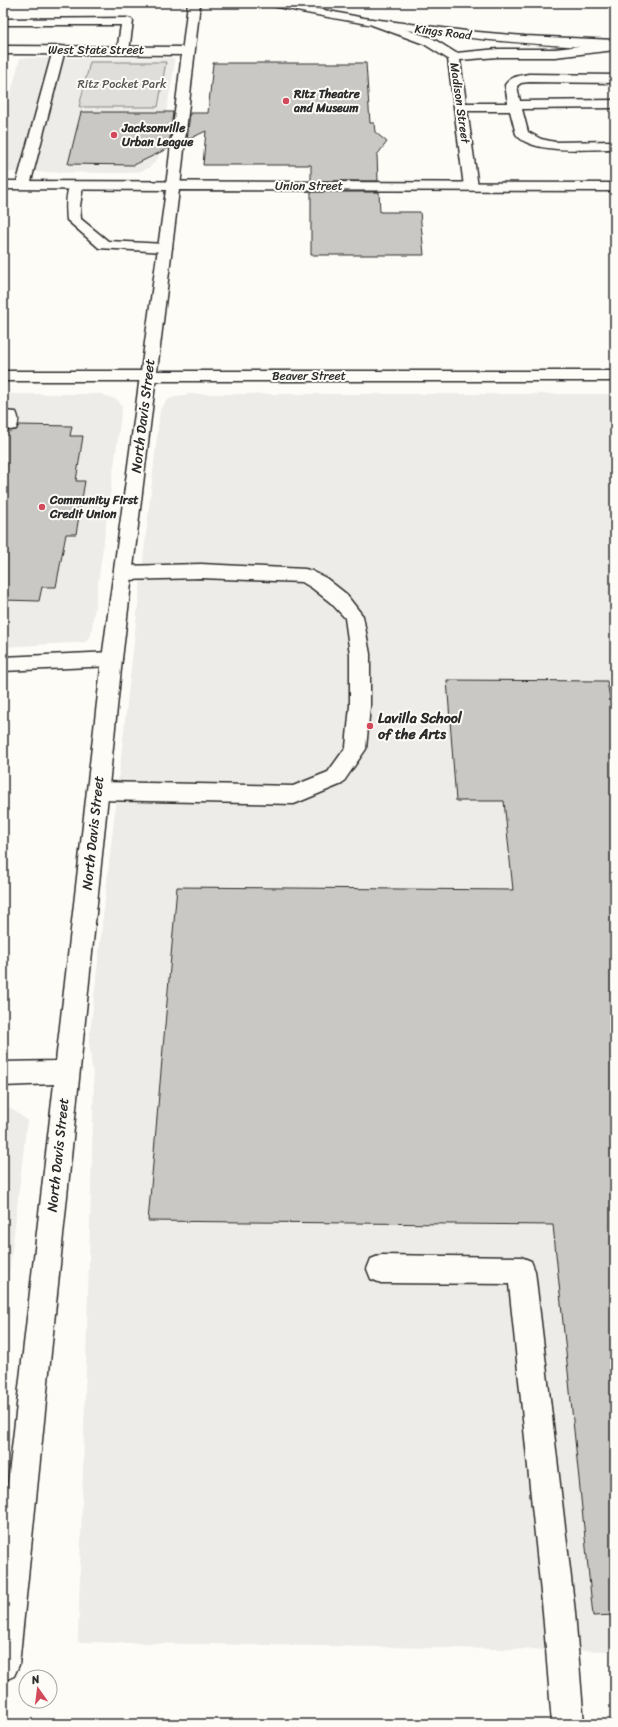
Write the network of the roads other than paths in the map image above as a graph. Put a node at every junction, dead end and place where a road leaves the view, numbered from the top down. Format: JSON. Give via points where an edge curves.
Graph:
{"nodes":[{"id":1,"x":194,"y":3,"type":"edge"},
{"id":2,"x":273,"y":3,"type":"edge"},
{"id":3,"x":3,"y":22,"type":"edge"},
{"id":4,"x":376,"y":23,"type":"junction"},
{"id":5,"x":615,"y":45,"type":"edge"},
{"id":6,"x":3,"y":50,"type":"edge"},
{"id":7,"x":58,"y":50,"type":"junction"},
{"id":8,"x":123,"y":51,"type":"junction"},
{"id":9,"x":188,"y":51,"type":"junction"},
{"id":10,"x":454,"y":58,"type":"junction"},
{"id":11,"x":615,"y":79,"type":"edge"},
{"id":12,"x":615,"y":104,"type":"edge"},
{"id":13,"x":515,"y":106,"type":"junction"},
{"id":14,"x":462,"y":107,"type":"junction"},
{"id":15,"x":615,"y":145,"type":"edge"},
{"id":16,"x":3,"y":185,"type":"edge"},
{"id":17,"x":23,"y":185,"type":"junction"},
{"id":18,"x":76,"y":186,"type":"junction"},
{"id":19,"x":173,"y":186,"type":"junction"},
{"id":20,"x":471,"y":187,"type":"junction"},
{"id":21,"x":615,"y":187,"type":"edge"},
{"id":22,"x":164,"y":248,"type":"junction"},
{"id":23,"x":3,"y":376,"type":"edge"},
{"id":24,"x":148,"y":376,"type":"junction"},
{"id":25,"x":615,"y":376,"type":"edge"},
{"id":26,"x":124,"y":573,"type":"junction"},
{"id":27,"x":112,"y":660,"type":"junction"},
{"id":28,"x":3,"y":664,"type":"edge"},
{"id":29,"x":98,"y":791,"type":"junction"},
{"id":30,"x":67,"y":1072,"type":"junction"},
{"id":31,"x":3,"y":1074,"type":"edge"},
{"id":32,"x":381,"y":1270,"type":"dead end"},
{"id":33,"x":3,"y":1665,"type":"edge"},
{"id":34,"x":568,"y":1724,"type":"edge"}],
"edges":[{"from":1,"to":9,"type":"street","name":"North Davis Street"},
{"from":2,"to":4,"type":"street","name":"Kings Road"},
{"from":3,"to":8,"type":"street","via":[[127,22]]},
{"from":4,"to":5,"type":"street","name":"Kings Road","via":[[499,38]]},
{"from":4,"to":10,"type":"street","name":"Madison Street","via":[[428,41]]},
{"from":5,"to":10,"type":"street","via":[[555,53],[498,53]]},
{"from":6,"to":7,"type":"street","name":"West State Street"},
{"from":7,"to":8,"type":"street","name":"West State Street"},
{"from":7,"to":17,"type":"street"},
{"from":8,"to":9,"type":"street","name":"West State Street"},
{"from":9,"to":19,"type":"street","name":"North Davis Street"},
{"from":10,"to":14,"type":"street","name":"Madison Street"},
{"from":11,"to":13,"type":"street","via":[[517,80],[511,85]]},
{"from":12,"to":13,"type":"street"},
{"from":13,"to":14,"type":"street"},
{"from":13,"to":15,"type":"street","via":[[522,134],[537,142],[555,146]]},
{"from":14,"to":20,"type":"street","name":"Madison Street"},
{"from":16,"to":17,"type":"street","name":"Union Street"},
{"from":17,"to":18,"type":"street","name":"Union Street"},
{"from":18,"to":19,"type":"street","name":"Union Street"},
{"from":18,"to":22,"type":"street","via":[[74,220],[104,245]]},
{"from":19,"to":20,"type":"street","name":"Union Street"},
{"from":19,"to":22,"type":"street","name":"North Davis Street"},
{"from":20,"to":21,"type":"street","name":"Union Street"},
{"from":22,"to":24,"type":"street","name":"North Davis Street"},
{"from":23,"to":24,"type":"street","name":"Beaver Street"},
{"from":24,"to":25,"type":"street","name":"Beaver Street"},
{"from":24,"to":26,"type":"street","name":"North Davis Street"},
{"from":26,"to":27,"type":"street","name":"North Davis Street"},
{"from":26,"to":29,"type":"street","via":[[201,571],[305,576],[319,583],[338,598],[354,616],[360,654],[360,706],[356,749],[335,778],[294,795]]},
{"from":27,"to":28,"type":"street"},
{"from":27,"to":29,"type":"street","name":"North Davis Street"},
{"from":29,"to":30,"type":"street","name":"North Davis Street"},
{"from":30,"to":31,"type":"street"},
{"from":30,"to":33,"type":"street","name":"North Davis Street"},
{"from":32,"to":34,"type":"street","via":[[521,1271],[559,1612]]}]}
